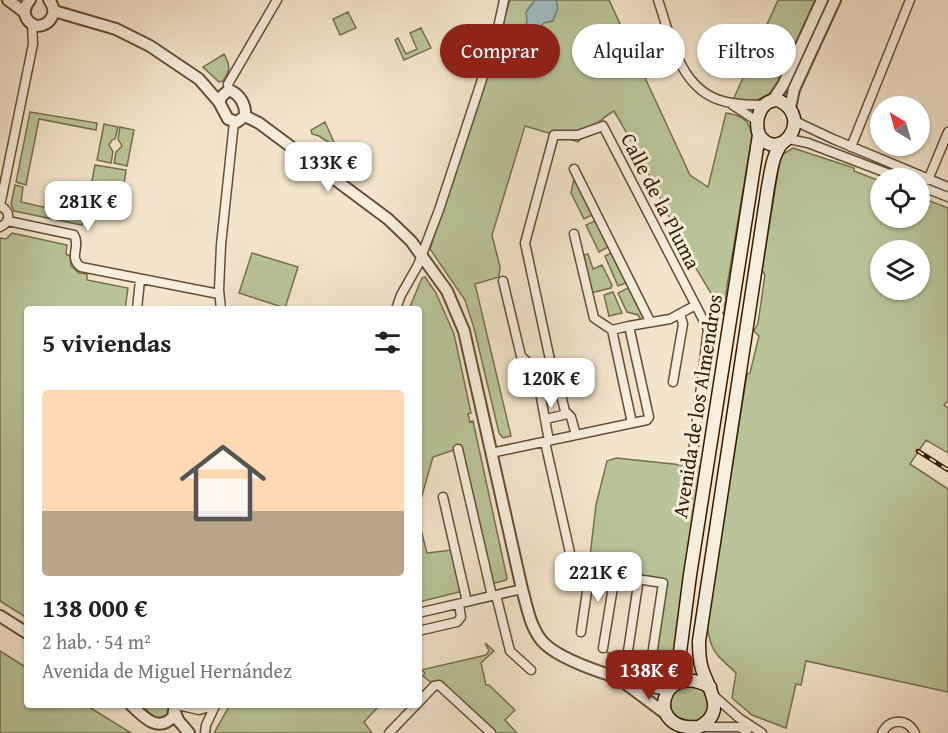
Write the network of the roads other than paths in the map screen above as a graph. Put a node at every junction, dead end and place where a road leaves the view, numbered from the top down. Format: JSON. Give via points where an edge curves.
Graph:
{"nodes":[{"id":1,"x":8,"y":0,"type":"edge"},
{"id":2,"x":30,"y":0,"type":"edge"},
{"id":3,"x":49,"y":0,"type":"edge"},
{"id":4,"x":277,"y":0,"type":"edge"},
{"id":5,"x":504,"y":0,"type":"edge"},
{"id":6,"x":658,"y":0,"type":"edge"},
{"id":7,"x":822,"y":0,"type":"edge"},
{"id":8,"x":835,"y":0,"type":"edge"},
{"id":9,"x":910,"y":0,"type":"edge"},
{"id":10,"x":24,"y":12,"type":"junction"},
{"id":11,"x":53,"y":14,"type":"junction"},
{"id":12,"x":37,"y":25,"type":"junction"},
{"id":13,"x":199,"y":79,"type":"junction"},
{"id":14,"x":230,"y":91,"type":"junction"},
{"id":15,"x":219,"y":102,"type":"junction"},
{"id":16,"x":769,"y":102,"type":"junction"},
{"id":17,"x":731,"y":104,"type":"junction"},
{"id":18,"x":792,"y":113,"type":"junction"},
{"id":19,"x":245,"y":116,"type":"junction"},
{"id":20,"x":757,"y":121,"type":"junction"},
{"id":21,"x":234,"y":122,"type":"junction"},
{"id":22,"x":948,"y":132,"type":"edge"},
{"id":23,"x":759,"y":135,"type":"junction"},
{"id":24,"x":785,"y":141,"type":"junction"},
{"id":25,"x":851,"y":147,"type":"junction"},
{"id":26,"x":874,"y":168,"type":"edge"},
{"id":27,"x":900,"y":168,"type":"edge"},
{"id":28,"x":574,"y":169,"type":"dead end"},
{"id":29,"x":930,"y":175,"type":"edge"},
{"id":30,"x":930,"y":181,"type":"edge"},
{"id":31,"x":948,"y":188,"type":"edge"},
{"id":32,"x":930,"y":190,"type":"edge"},
{"id":33,"x":948,"y":197,"type":"edge"},
{"id":34,"x":0,"y":206,"type":"edge"},
{"id":35,"x":8,"y":221,"type":"junction"},
{"id":36,"x":0,"y":227,"type":"edge"},
{"id":37,"x":574,"y":234,"type":"dead end"},
{"id":38,"x":422,"y":256,"type":"junction"},
{"id":39,"x":140,"y":280,"type":"junction"},
{"id":40,"x":503,"y":281,"type":"dead end"},
{"id":41,"x":219,"y":294,"type":"junction"},
{"id":42,"x":137,"y":306,"type":"edge"},
{"id":43,"x":221,"y":306,"type":"edge"},
{"id":44,"x":397,"y":306,"type":"edge"},
{"id":45,"x":694,"y":306,"type":"junction"},
{"id":46,"x":680,"y":314,"type":"junction"},
{"id":47,"x":650,"y":321,"type":"junction"},
{"id":48,"x":629,"y":326,"type":"junction"},
{"id":49,"x":612,"y":330,"type":"junction"},
{"id":50,"x":552,"y":369,"type":"junction"},
{"id":51,"x":538,"y":372,"type":"junction"},
{"id":52,"x":673,"y":382,"type":"dead end"},
{"id":53,"x":567,"y":414,"type":"junction"},
{"id":54,"x":546,"y":419,"type":"junction"},
{"id":55,"x":632,"y":423,"type":"junction"},
{"id":56,"x":576,"y":435,"type":"junction"},
{"id":57,"x":547,"y":441,"type":"junction"},
{"id":58,"x":458,"y":449,"type":"dead end"},
{"id":59,"x":491,"y":453,"type":"junction"},
{"id":60,"x":693,"y":453,"type":"dead end"},
{"id":61,"x":443,"y":497,"type":"dead end"},
{"id":62,"x":590,"y":571,"type":"junction"},
{"id":63,"x":615,"y":575,"type":"junction"},
{"id":64,"x":639,"y":578,"type":"junction"},
{"id":65,"x":522,"y":589,"type":"junction"},
{"id":66,"x":494,"y":596,"type":"junction"},
{"id":67,"x":463,"y":603,"type":"junction"},
{"id":68,"x":422,"y":612,"type":"edge"},
{"id":69,"x":0,"y":616,"type":"edge"},
{"id":70,"x":422,"y":630,"type":"edge"},
{"id":71,"x":24,"y":631,"type":"edge"},
{"id":72,"x":581,"y":632,"type":"dead end"},
{"id":73,"x":603,"y":648,"type":"dead end"},
{"id":74,"x":628,"y":651,"type":"dead end"},
{"id":75,"x":651,"y":662,"type":"dead end"},
{"id":76,"x":531,"y":670,"type":"dead end"},
{"id":77,"x":615,"y":677,"type":"junction"},
{"id":78,"x":672,"y":687,"type":"junction"},
{"id":79,"x":711,"y":691,"type":"junction"},
{"id":80,"x":422,"y":699,"type":"edge"},
{"id":81,"x":176,"y":708,"type":"edge"},
{"id":82,"x":176,"y":708,"type":"edge"},
{"id":83,"x":184,"y":708,"type":"edge"},
{"id":84,"x":206,"y":708,"type":"edge"},
{"id":85,"x":214,"y":708,"type":"edge"},
{"id":86,"x":413,"y":708,"type":"edge"},
{"id":87,"x":142,"y":710,"type":"edge"},
{"id":88,"x":669,"y":723,"type":"edge"},
{"id":89,"x":160,"y":726,"type":"junction"},
{"id":90,"x":698,"y":730,"type":"edge"},
{"id":91,"x":747,"y":731,"type":"junction"},
{"id":92,"x":760,"y":732,"type":"edge"},
{"id":93,"x":172,"y":733,"type":"edge"},
{"id":94,"x":189,"y":733,"type":"edge"},
{"id":95,"x":206,"y":733,"type":"edge"},
{"id":96,"x":389,"y":733,"type":"edge"},
{"id":97,"x":491,"y":733,"type":"edge"},
{"id":98,"x":719,"y":733,"type":"edge"},
{"id":99,"x":882,"y":733,"type":"edge"},
{"id":100,"x":915,"y":733,"type":"edge"}],
"edges":[{"from":1,"to":10,"type":"street"},
{"from":2,"to":10,"type":"street"},
{"from":3,"to":11,"type":"street"},
{"from":4,"to":14,"type":"street"},
{"from":5,"to":38,"type":"street","via":[[496,37]]},
{"from":6,"to":17,"type":"street","via":[[688,78],[703,93]]},
{"from":7,"to":16,"type":"street","via":[[783,85]]},
{"from":8,"to":18,"type":"street","via":[[794,89]]},
{"from":9,"to":25,"type":"street"},
{"from":10,"to":12,"type":"street"},
{"from":11,"to":12,"type":"street","via":[[48,23]]},
{"from":11,"to":13,"type":"street","via":[[73,16],[134,37]]},
{"from":12,"to":34,"type":"street"},
{"from":13,"to":14,"type":"street"},
{"from":13,"to":15,"type":"street"},
{"from":14,"to":15,"type":"street"},
{"from":14,"to":19,"type":"street","via":[[240,97]]},
{"from":15,"to":21,"type":"street","via":[[225,117]]},
{"from":16,"to":17,"type":"street"},
{"from":16,"to":18,"type":"main road","via":[[782,102]]},
{"from":16,"to":20,"type":"main road","via":[[760,110]]},
{"from":17,"to":20,"type":"street"},
{"from":18,"to":24,"type":"main road"},
{"from":18,"to":25,"type":"street","via":[[813,130]]},
{"from":19,"to":21,"type":"street"},
{"from":19,"to":38,"type":"street","via":[[388,219]]},
{"from":20,"to":23,"type":"main road"},
{"from":21,"to":41,"type":"street"},
{"from":22,"to":29,"type":"street"},
{"from":23,"to":24,"type":"main road","via":[[769,144]]},
{"from":23,"to":78,"type":"main road","name":"Avenida de los Almendros"},
{"from":24,"to":26,"type":"street","via":[[808,143]]},
{"from":24,"to":79,"type":"main road","name":"Avenida de los Almendros","via":[[777,150],[768,187],[701,618],[700,662]]},
{"from":25,"to":27,"type":"street"},
{"from":28,"to":47,"type":"street"},
{"from":30,"to":31,"type":"street"},
{"from":32,"to":33,"type":"street"},
{"from":34,"to":35,"type":"street","via":[[8,213]]},
{"from":35,"to":36,"type":"street"},
{"from":35,"to":39,"type":"street","via":[[74,235],[74,257],[81,267]]},
{"from":37,"to":49,"type":"street","via":[[594,318]]},
{"from":38,"to":44,"type":"street"},
{"from":38,"to":59,"type":"street","via":[[447,291],[464,331]]},
{"from":39,"to":41,"type":"street"},
{"from":39,"to":42,"type":"street"},
{"from":40,"to":51,"type":"street","via":[[521,356]]},
{"from":41,"to":43,"type":"street"},
{"from":45,"to":46,"type":"street"},
{"from":45,"to":50,"type":"street","name":"Calle de la Pluma","via":[[603,126],[578,135],[554,135],[525,243]]},
{"from":45,"to":60,"type":"street","via":[[708,329]]},
{"from":46,"to":47,"type":"street"},
{"from":46,"to":52,"type":"street","via":[[683,324]]},
{"from":47,"to":48,"type":"street"},
{"from":48,"to":49,"type":"street"},
{"from":48,"to":55,"type":"street","via":[[649,417]]},
{"from":49,"to":55,"type":"street"},
{"from":50,"to":51,"type":"street"},
{"from":50,"to":53,"type":"street"},
{"from":51,"to":54,"type":"street"},
{"from":53,"to":54,"type":"street"},
{"from":53,"to":56,"type":"street"},
{"from":54,"to":57,"type":"street"},
{"from":55,"to":56,"type":"street"},
{"from":56,"to":57,"type":"street"},
{"from":57,"to":59,"type":"street"},
{"from":57,"to":62,"type":"street","via":[[573,566]]},
{"from":58,"to":66,"type":"street"},
{"from":59,"to":65,"type":"street"},
{"from":61,"to":67,"type":"street"},
{"from":62,"to":63,"type":"street"},
{"from":62,"to":72,"type":"street"},
{"from":63,"to":64,"type":"street"},
{"from":63,"to":73,"type":"street"},
{"from":64,"to":74,"type":"street"},
{"from":64,"to":75,"type":"street","via":[[663,585]]},
{"from":65,"to":66,"type":"street"},
{"from":65,"to":77,"type":"street","via":[[531,620],[543,642],[560,655]]},
{"from":66,"to":67,"type":"street"},
{"from":66,"to":76,"type":"street","via":[[510,651]]},
{"from":67,"to":68,"type":"street"},
{"from":67,"to":70,"type":"street","via":[[457,622]]},
{"from":69,"to":71,"type":"street"},
{"from":77,"to":78,"type":"street"},
{"from":77,"to":88,"type":"street","via":[[636,690]]},
{"from":78,"to":79,"type":"main road","via":[[692,680]]},
{"from":78,"to":88,"type":"main road","via":[[664,702]]},
{"from":79,"to":90,"type":"main road","via":[[712,712]]},
{"from":79,"to":92,"type":"street"},
{"from":80,"to":97,"type":"street","via":[[434,686],[442,686]]},
{"from":81,"to":89,"type":"street","via":[[170,722]]},
{"from":82,"to":94,"type":"street","via":[[178,720]]},
{"from":83,"to":84,"type":"street"},
{"from":85,"to":95,"type":"street"},
{"from":86,"to":96,"type":"street"},
{"from":87,"to":89,"type":"street","via":[[149,724]]},
{"from":88,"to":90,"type":"main road"},
{"from":89,"to":93,"type":"street"},
{"from":90,"to":91,"type":"street","via":[[739,727]]},
{"from":91,"to":92,"type":"street"},
{"from":91,"to":98,"type":"street"},
{"from":99,"to":100,"type":"street","via":[[887,725],[897,721],[908,724]]}]}
